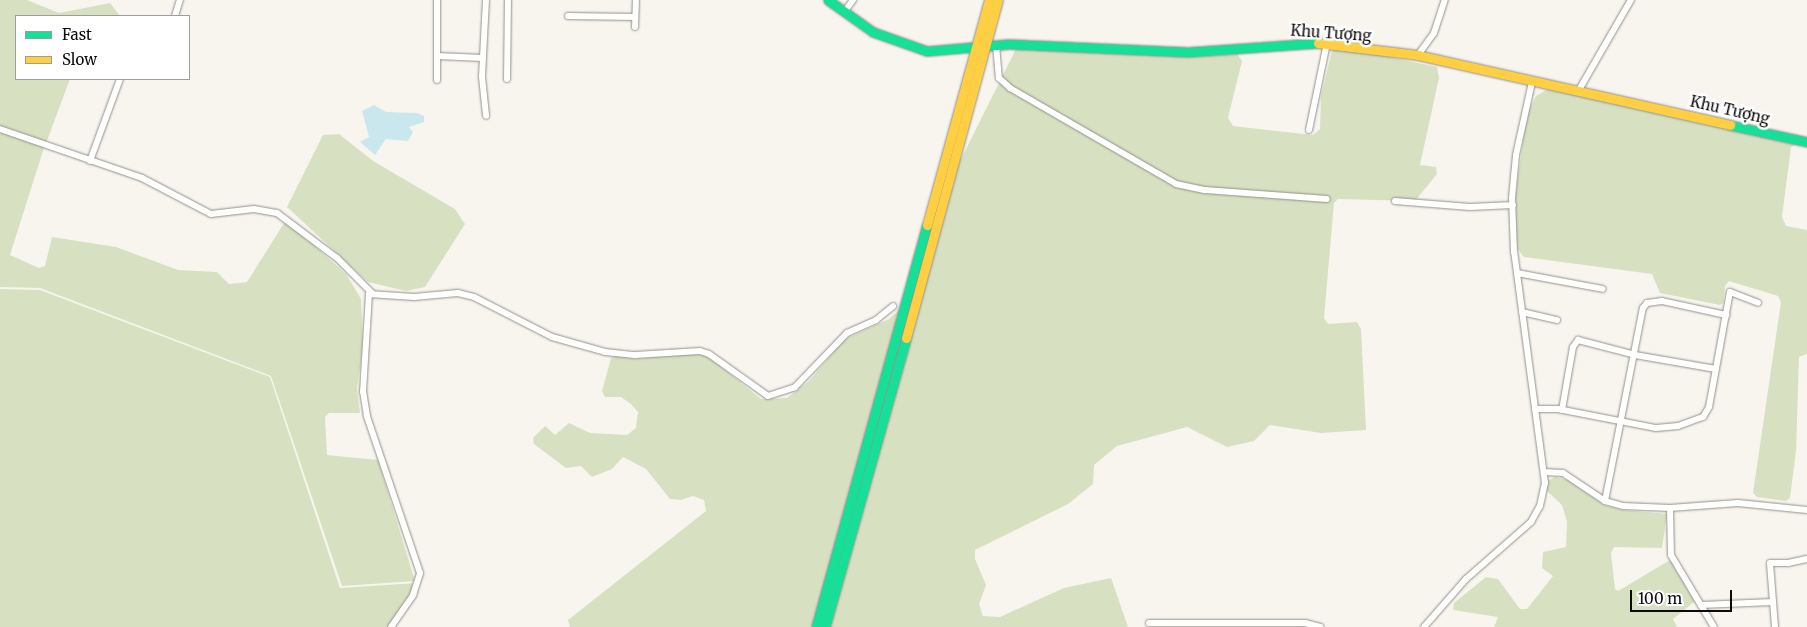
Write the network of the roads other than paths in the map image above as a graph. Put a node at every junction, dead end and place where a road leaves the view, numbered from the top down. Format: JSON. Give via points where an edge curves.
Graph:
{"nodes":[{"id":1,"x":180,"y":0,"type":"edge"},
{"id":2,"x":437,"y":0,"type":"edge"},
{"id":3,"x":486,"y":0,"type":"edge"},
{"id":4,"x":508,"y":0,"type":"edge"},
{"id":5,"x":636,"y":0,"type":"edge"},
{"id":6,"x":828,"y":0,"type":"edge"},
{"id":7,"x":853,"y":0,"type":"edge"},
{"id":8,"x":989,"y":0,"type":"edge"},
{"id":9,"x":998,"y":0,"type":"edge"},
{"id":10,"x":1445,"y":0,"type":"edge"},
{"id":11,"x":1631,"y":0,"type":"edge"},
{"id":12,"x":845,"y":11,"type":"junction"},
{"id":13,"x":175,"y":15,"type":"edge"},
{"id":14,"x":568,"y":16,"type":"dead end"},
{"id":15,"x":635,"y":17,"type":"junction"},
{"id":16,"x":635,"y":27,"type":"dead end"},
{"id":17,"x":1327,"y":43,"type":"junction"},
{"id":18,"x":992,"y":45,"type":"junction"},
{"id":19,"x":978,"y":46,"type":"junction"},
{"id":20,"x":1418,"y":55,"type":"junction"},
{"id":21,"x":437,"y":56,"type":"junction"},
{"id":22,"x":483,"y":58,"type":"junction"},
{"id":23,"x":507,"y":79,"type":"dead end"},
{"id":24,"x":120,"y":80,"type":"edge"},
{"id":25,"x":437,"y":80,"type":"dead end"},
{"id":26,"x":1532,"y":82,"type":"junction"},
{"id":27,"x":1579,"y":90,"type":"junction"},
{"id":28,"x":486,"y":116,"type":"dead end"},
{"id":29,"x":0,"y":129,"type":"edge"},
{"id":30,"x":1309,"y":130,"type":"dead end"},
{"id":31,"x":1807,"y":142,"type":"edge"},
{"id":32,"x":90,"y":161,"type":"junction"},
{"id":33,"x":1327,"y":199,"type":"dead end"},
{"id":34,"x":1395,"y":201,"type":"dead end"},
{"id":35,"x":1513,"y":205,"type":"junction"},
{"id":36,"x":1517,"y":273,"type":"junction"},
{"id":37,"x":1603,"y":289,"type":"dead end"},
{"id":38,"x":374,"y":294,"type":"junction"},
{"id":39,"x":1758,"y":303,"type":"dead end"},
{"id":40,"x":893,"y":306,"type":"dead end"},
{"id":41,"x":1522,"y":312,"type":"junction"},
{"id":42,"x":1726,"y":315,"type":"junction"},
{"id":43,"x":1557,"y":320,"type":"dead end"},
{"id":44,"x":1635,"y":355,"type":"junction"},
{"id":45,"x":1716,"y":370,"type":"junction"},
{"id":46,"x":1535,"y":409,"type":"junction"},
{"id":47,"x":1562,"y":410,"type":"junction"},
{"id":48,"x":1623,"y":422,"type":"junction"},
{"id":49,"x":1544,"y":472,"type":"junction"},
{"id":50,"x":1605,"y":501,"type":"junction"},
{"id":51,"x":1670,"y":508,"type":"junction"},
{"id":52,"x":1807,"y":510,"type":"edge"},
{"id":53,"x":1807,"y":559,"type":"edge"},
{"id":54,"x":1772,"y":602,"type":"junction"},
{"id":55,"x":1701,"y":605,"type":"junction"},
{"id":56,"x":1149,"y":623,"type":"dead end"},
{"id":57,"x":391,"y":627,"type":"edge"},
{"id":58,"x":816,"y":627,"type":"edge"},
{"id":59,"x":825,"y":627,"type":"edge"},
{"id":60,"x":1321,"y":627,"type":"edge"},
{"id":61,"x":1424,"y":627,"type":"edge"},
{"id":62,"x":1714,"y":627,"type":"edge"},
{"id":63,"x":1775,"y":627,"type":"edge"}],
"edges":[{"from":1,"to":13,"type":"street"},
{"from":2,"to":21,"type":"street"},
{"from":3,"to":22,"type":"street"},
{"from":4,"to":23,"type":"street"},
{"from":5,"to":15,"type":"street"},
{"from":6,"to":12,"type":"main road","name":"Khu Tượng"},
{"from":7,"to":12,"type":"street"},
{"from":8,"to":19,"type":"main road"},
{"from":9,"to":18,"type":"main road"},
{"from":10,"to":20,"type":"street","via":[[1434,33]]},
{"from":11,"to":27,"type":"street"},
{"from":12,"to":19,"type":"main road","name":"Khu Tượng","via":[[873,32],[927,51]]},
{"from":14,"to":15,"type":"street"},
{"from":15,"to":16,"type":"street"},
{"from":17,"to":18,"type":"main road","name":"Khu Tượng","via":[[1257,44],[1188,52]]},
{"from":17,"to":20,"type":"main road","name":"Khu Tượng"},
{"from":17,"to":30,"type":"street"},
{"from":18,"to":19,"type":"main road","name":"Khu Tượng"},
{"from":18,"to":33,"type":"street","via":[[999,78],[1010,88],[1176,184],[1204,190]]},
{"from":18,"to":59,"type":"main road"},
{"from":19,"to":58,"type":"main road"},
{"from":20,"to":26,"type":"main road","name":"Khu Tượng"},
{"from":21,"to":22,"type":"street"},
{"from":21,"to":25,"type":"street"},
{"from":22,"to":28,"type":"street"},
{"from":24,"to":32,"type":"street"},
{"from":26,"to":27,"type":"main road","name":"Khu Tượng"},
{"from":26,"to":35,"type":"street","via":[[1516,154]]},
{"from":27,"to":31,"type":"main road","name":"Khu Tượng"},
{"from":29,"to":32,"type":"street"},
{"from":32,"to":38,"type":"street","via":[[142,178],[211,214],[254,209],[278,212],[337,258]]},
{"from":34,"to":35,"type":"street","via":[[1470,207]]},
{"from":35,"to":36,"type":"street"},
{"from":36,"to":37,"type":"street"},
{"from":36,"to":41,"type":"street"},
{"from":38,"to":40,"type":"street","via":[[414,297],[458,293],[474,297],[552,337],[605,352],[635,355],[700,351],[768,396],[795,387],[847,333],[876,320]]},
{"from":38,"to":57,"type":"street","via":[[368,296],[363,392],[367,416],[420,573],[413,595]]},
{"from":39,"to":42,"type":"street","via":[[1733,290]]},
{"from":41,"to":43,"type":"street"},
{"from":41,"to":46,"type":"street"},
{"from":42,"to":44,"type":"street","via":[[1662,301],[1647,303]]},
{"from":42,"to":45,"type":"street"},
{"from":44,"to":45,"type":"street"},
{"from":44,"to":47,"type":"street","via":[[1575,342]]},
{"from":44,"to":48,"type":"street"},
{"from":45,"to":48,"type":"street","via":[[1709,407],[1703,417],[1666,428]]},
{"from":46,"to":47,"type":"street"},
{"from":46,"to":49,"type":"street"},
{"from":47,"to":48,"type":"street"},
{"from":48,"to":50,"type":"street"},
{"from":49,"to":50,"type":"street","via":[[1563,473]]},
{"from":49,"to":61,"type":"street","via":[[1540,506],[1531,522],[1466,580]]},
{"from":50,"to":51,"type":"street","via":[[1632,507]]},
{"from":51,"to":52,"type":"street","via":[[1738,503]]},
{"from":51,"to":55,"type":"street","via":[[1671,555]]},
{"from":53,"to":54,"type":"street","via":[[1770,562]]},
{"from":54,"to":55,"type":"street"},
{"from":54,"to":63,"type":"street"},
{"from":55,"to":62,"type":"street"},
{"from":56,"to":60,"type":"street","via":[[1305,623]]}]}
